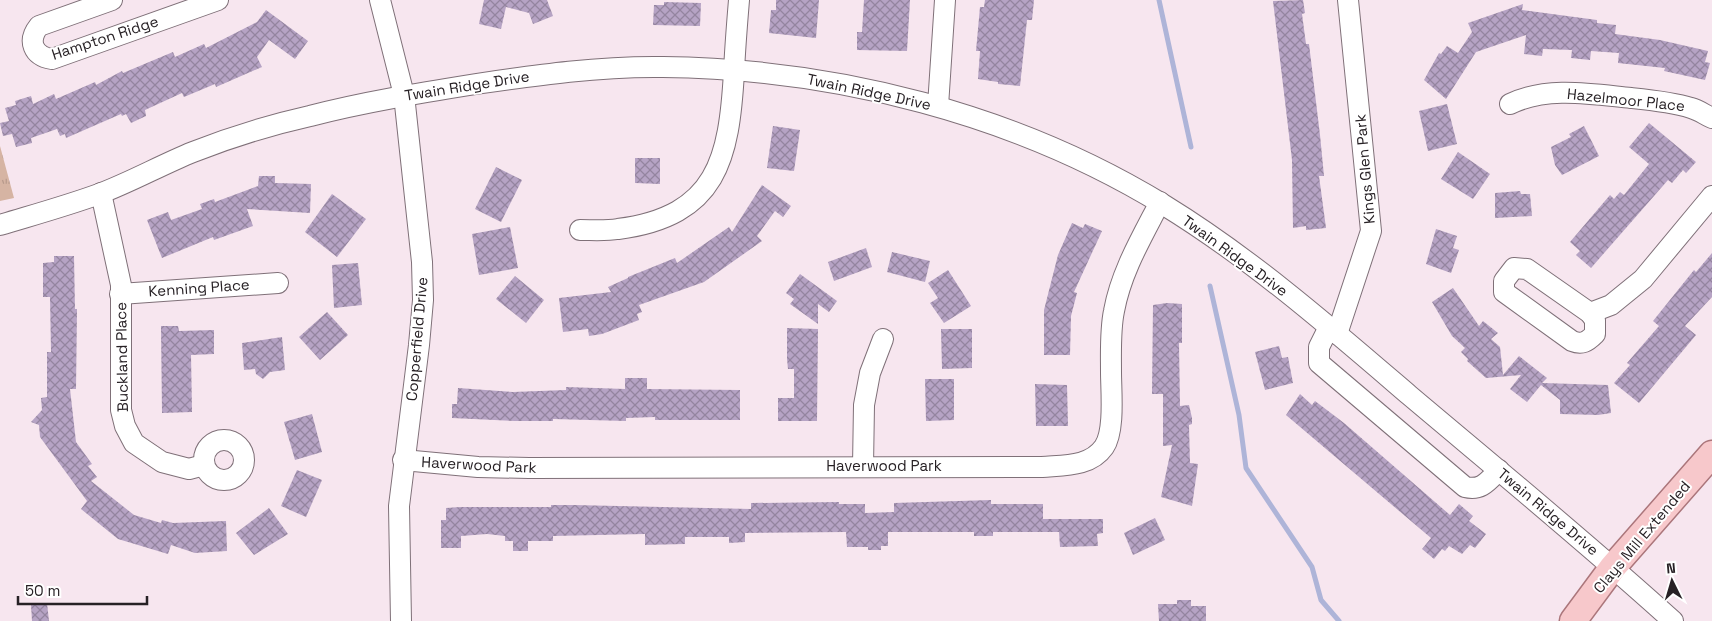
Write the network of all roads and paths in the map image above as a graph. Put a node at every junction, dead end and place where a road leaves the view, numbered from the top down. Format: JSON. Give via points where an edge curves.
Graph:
{"nodes":[{"id":1,"x":112,"y":0,"type":"edge"},
{"id":2,"x":218,"y":0,"type":"edge"},
{"id":3,"x":380,"y":0,"type":"edge"},
{"id":4,"x":739,"y":0,"type":"edge"},
{"id":5,"x":945,"y":0,"type":"edge"},
{"id":6,"x":1348,"y":0,"type":"edge"},
{"id":7,"x":734,"y":70,"type":"junction"},
{"id":8,"x":404,"y":96,"type":"junction"},
{"id":9,"x":1510,"y":104,"type":"dead end"},
{"id":10,"x":938,"y":106,"type":"junction"},
{"id":11,"x":1712,"y":118,"type":"edge"},
{"id":12,"x":101,"y":193,"type":"junction"},
{"id":13,"x":1712,"y":196,"type":"edge"},
{"id":14,"x":1160,"y":202,"type":"junction"},
{"id":15,"x":0,"y":225,"type":"edge"},
{"id":16,"x":580,"y":230,"type":"dead end"},
{"id":17,"x":278,"y":283,"type":"dead end"},
{"id":18,"x":120,"y":294,"type":"junction"},
{"id":19,"x":1590,"y":313,"type":"dead end"},
{"id":20,"x":1333,"y":330,"type":"junction"},
{"id":21,"x":882,"y":339,"type":"dead end"},
{"id":22,"x":1712,"y":454,"type":"edge"},
{"id":23,"x":403,"y":460,"type":"junction"},
{"id":24,"x":204,"y":465,"type":"dead end"},
{"id":25,"x":863,"y":466,"type":"junction"},
{"id":26,"x":1499,"y":470,"type":"junction"},
{"id":27,"x":1613,"y":567,"type":"junction"},
{"id":28,"x":401,"y":621,"type":"edge"},
{"id":29,"x":1574,"y":621,"type":"edge"},
{"id":30,"x":1673,"y":621,"type":"edge"}],
"edges":[{"from":1,"to":2,"type":"street","name":"Hampton Ridge","via":[[39,26],[32,42],[35,52],[52,59]]},
{"from":3,"to":8,"type":"street","name":"Copperfield Drive"},
{"from":4,"to":7,"type":"street"},
{"from":5,"to":10,"type":"street"},
{"from":6,"to":20,"type":"street","name":"Kings Glen Park","via":[[1371,230]]},
{"from":7,"to":8,"type":"street","name":"Twain Ridge Drive","via":[[619,68],[526,77]]},
{"from":7,"to":10,"type":"street","name":"Twain Ridge Drive","via":[[833,82]]},
{"from":7,"to":16,"type":"street","via":[[725,151],[716,173],[701,193],[678,211],[642,224],[618,229]]},
{"from":8,"to":12,"type":"street","name":"Twain Ridge Drive","via":[[316,114],[234,137]]},
{"from":8,"to":23,"type":"street","name":"Copperfield Drive","via":[[420,222],[423,300]]},
{"from":9,"to":11,"type":"street","name":"Hazelmoor Place","via":[[1524,97],[1551,93],[1590,93],[1668,102],[1693,108]]},
{"from":10,"to":14,"type":"street","name":"Twain Ridge Drive","via":[[1058,151]]},
{"from":12,"to":15,"type":"street","name":"Twain Ridge Drive"},
{"from":12,"to":18,"type":"street","name":"Buckland Place","via":[[113,242]]},
{"from":13,"to":19,"type":"street","via":[[1642,279],[1612,305]]},
{"from":14,"to":20,"type":"street","name":"Twain Ridge Drive","via":[[1235,252]]},
{"from":14,"to":25,"type":"street","name":"Haverwood Park","via":[[1131,261],[1114,311],[1110,426],[1105,446],[1097,455],[1077,464],[1042,467]]},
{"from":17,"to":18,"type":"street","name":"Kenning Place"},
{"from":18,"to":24,"type":"street","name":"Buckland Place","via":[[121,410],[125,426],[134,443],[162,462],[189,469]]},
{"from":20,"to":26,"type":"street","name":"Twain Ridge Drive"},
{"from":20,"to":26,"type":"street","name":"Kings Glen Park","via":[[1319,347],[1319,363],[1465,487],[1484,486]]},
{"from":21,"to":25,"type":"street","via":[[870,373],[864,405]]},
{"from":22,"to":27,"type":"main road","name":"Clays Mill Extended"},
{"from":23,"to":25,"type":"street","name":"Haverwood Park","via":[[529,468]]},
{"from":23,"to":28,"type":"street","name":"Copperfield Drive","via":[[399,506]]},
{"from":26,"to":27,"type":"street","name":"Twain Ridge Drive"},
{"from":27,"to":29,"type":"main road","name":"Clays Mill Extended"},
{"from":27,"to":30,"type":"street","name":"Twain Ridge Drive"}]}
